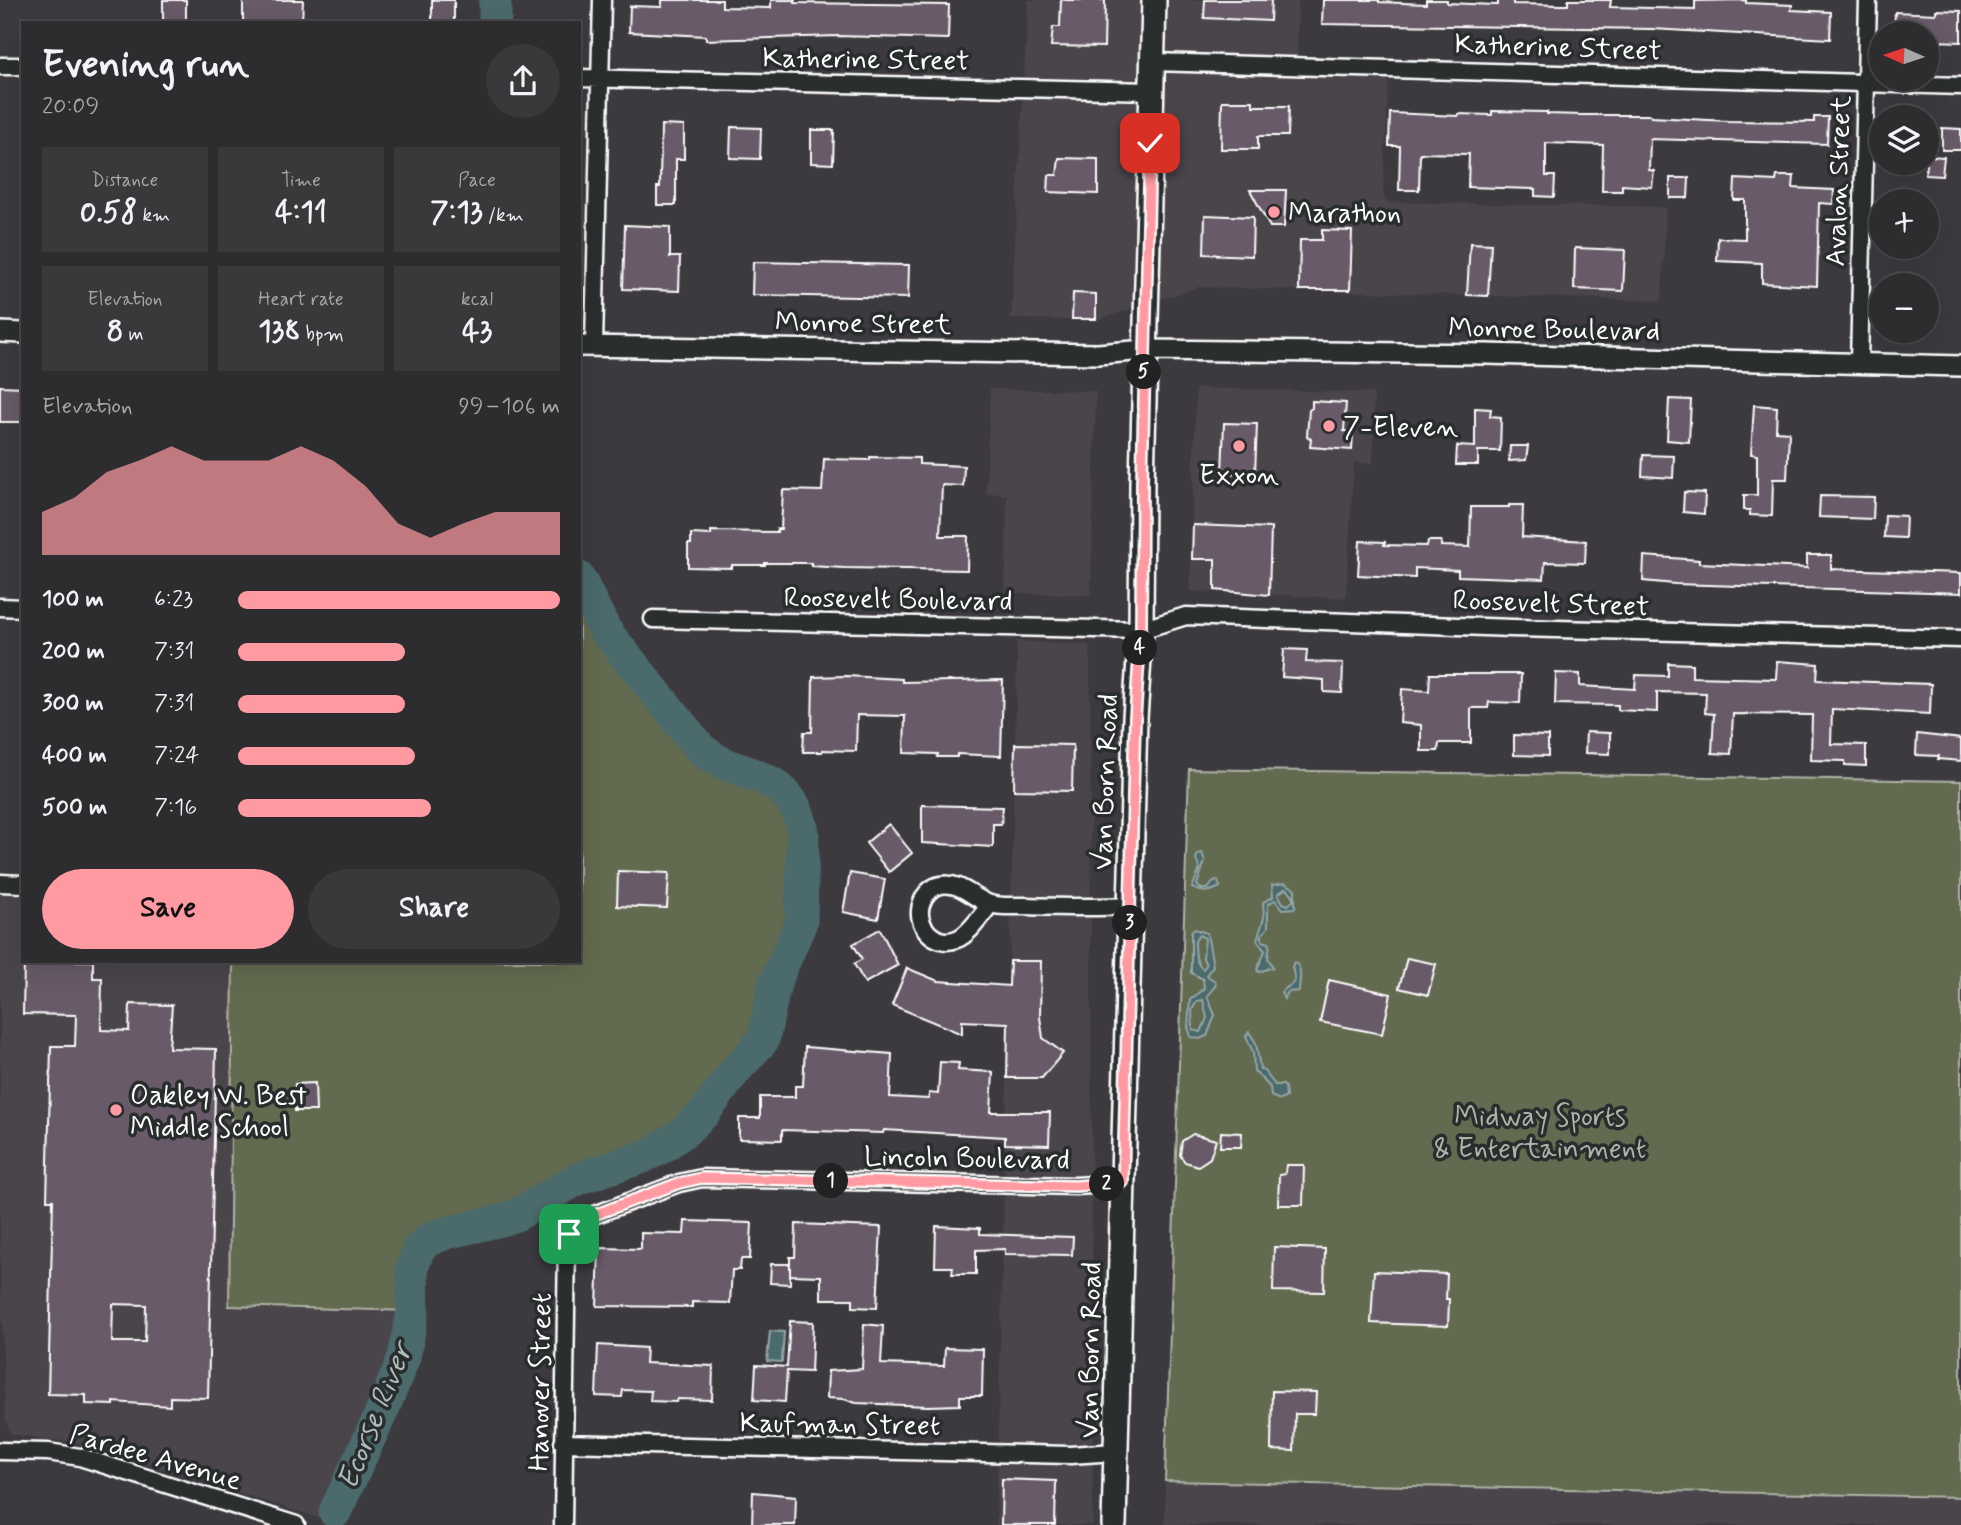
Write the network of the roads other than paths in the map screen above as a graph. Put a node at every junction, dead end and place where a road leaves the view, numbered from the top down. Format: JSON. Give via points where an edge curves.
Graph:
{"nodes":[{"id":1,"x":602,"y":0,"type":"edge"},
{"id":2,"x":1154,"y":0,"type":"edge"},
{"id":3,"x":1868,"y":0,"type":"edge"},
{"id":4,"x":1153,"y":62,"type":"junction"},
{"id":5,"x":0,"y":66,"type":"edge"},
{"id":6,"x":21,"y":66,"type":"edge"},
{"id":7,"x":581,"y":78,"type":"edge"},
{"id":8,"x":600,"y":78,"type":"junction"},
{"id":9,"x":1866,"y":83,"type":"junction"},
{"id":10,"x":1961,"y":86,"type":"edge"},
{"id":11,"x":1152,"y":91,"type":"junction"},
{"id":12,"x":0,"y":332,"type":"edge"},
{"id":13,"x":21,"y":332,"type":"edge"},
{"id":14,"x":587,"y":346,"type":"edge"},
{"id":15,"x":1145,"y":350,"type":"junction"},
{"id":16,"x":1859,"y":363,"type":"junction"},
{"id":17,"x":1961,"y":366,"type":"edge"},
{"id":18,"x":0,"y":607,"type":"edge"},
{"id":19,"x":21,"y":608,"type":"edge"},
{"id":20,"x":653,"y":619,"type":"dead end"},
{"id":21,"x":1141,"y":629,"type":"junction"},
{"id":22,"x":1961,"y":639,"type":"edge"},
{"id":23,"x":0,"y":883,"type":"edge"},
{"id":24,"x":21,"y":884,"type":"edge"},
{"id":25,"x":990,"y":905,"type":"dead end"},
{"id":26,"x":1130,"y":906,"type":"junction"},
{"id":27,"x":1123,"y":1182,"type":"junction"},
{"id":28,"x":567,"y":1240,"type":"joint"},
{"id":29,"x":563,"y":1443,"type":"junction"},
{"id":30,"x":0,"y":1451,"type":"edge"},
{"id":31,"x":1116,"y":1452,"type":"junction"},
{"id":32,"x":296,"y":1525,"type":"edge"},
{"id":33,"x":563,"y":1525,"type":"edge"},
{"id":34,"x":1114,"y":1525,"type":"edge"}],
"edges":[{"from":1,"to":8,"type":"street"},
{"from":2,"to":4,"type":"main road","name":"Van Born Road"},
{"from":3,"to":9,"type":"street","name":"Avalon Street"},
{"from":4,"to":9,"type":"street","name":"Katherine Street"},
{"from":4,"to":11,"type":"main road","name":"Van Born Road"},
{"from":5,"to":6,"type":"street"},
{"from":7,"to":8,"type":"street","name":"Katherine Street"},
{"from":8,"to":11,"type":"street","name":"Katherine Street"},
{"from":8,"to":14,"type":"street"},
{"from":9,"to":10,"type":"street","name":"Katherine Street"},
{"from":9,"to":16,"type":"street","name":"Avalon Street"},
{"from":11,"to":15,"type":"main road","name":"Van Born Road"},
{"from":12,"to":13,"type":"street"},
{"from":14,"to":15,"type":"street","name":"Monroe Street","via":[[1098,354]]},
{"from":15,"to":16,"type":"street","name":"Monroe Boulevard"},
{"from":15,"to":21,"type":"main road","name":"Van Born Road"},
{"from":16,"to":17,"type":"street","name":"Monroe Boulevard"},
{"from":18,"to":19,"type":"street"},
{"from":20,"to":21,"type":"street","name":"Roosevelt Boulevard"},
{"from":21,"to":22,"type":"street","name":"Roosevelt Street","via":[[1186,616]]},
{"from":21,"to":26,"type":"main road","name":"Van Born Road"},
{"from":23,"to":24,"type":"street"},
{"from":25,"to":26,"type":"street"},
{"from":26,"to":27,"type":"main road","name":"Van Born Road"},
{"from":27,"to":28,"type":"street","name":"Lincoln Boulevard","via":[[1076,1186],[702,1178],[581,1220]]},
{"from":27,"to":31,"type":"main road","name":"Van Born Road"},
{"from":28,"to":29,"type":"street","name":"Hanover Street"},
{"from":29,"to":31,"type":"street","name":"Kaufman Street","via":[[1070,1455]]},
{"from":29,"to":33,"type":"street","name":"Hanover Street"},
{"from":30,"to":32,"type":"street","name":"Pardee Avenue","via":[[80,1457]]},
{"from":31,"to":34,"type":"main road","name":"Van Born Road"}]}
